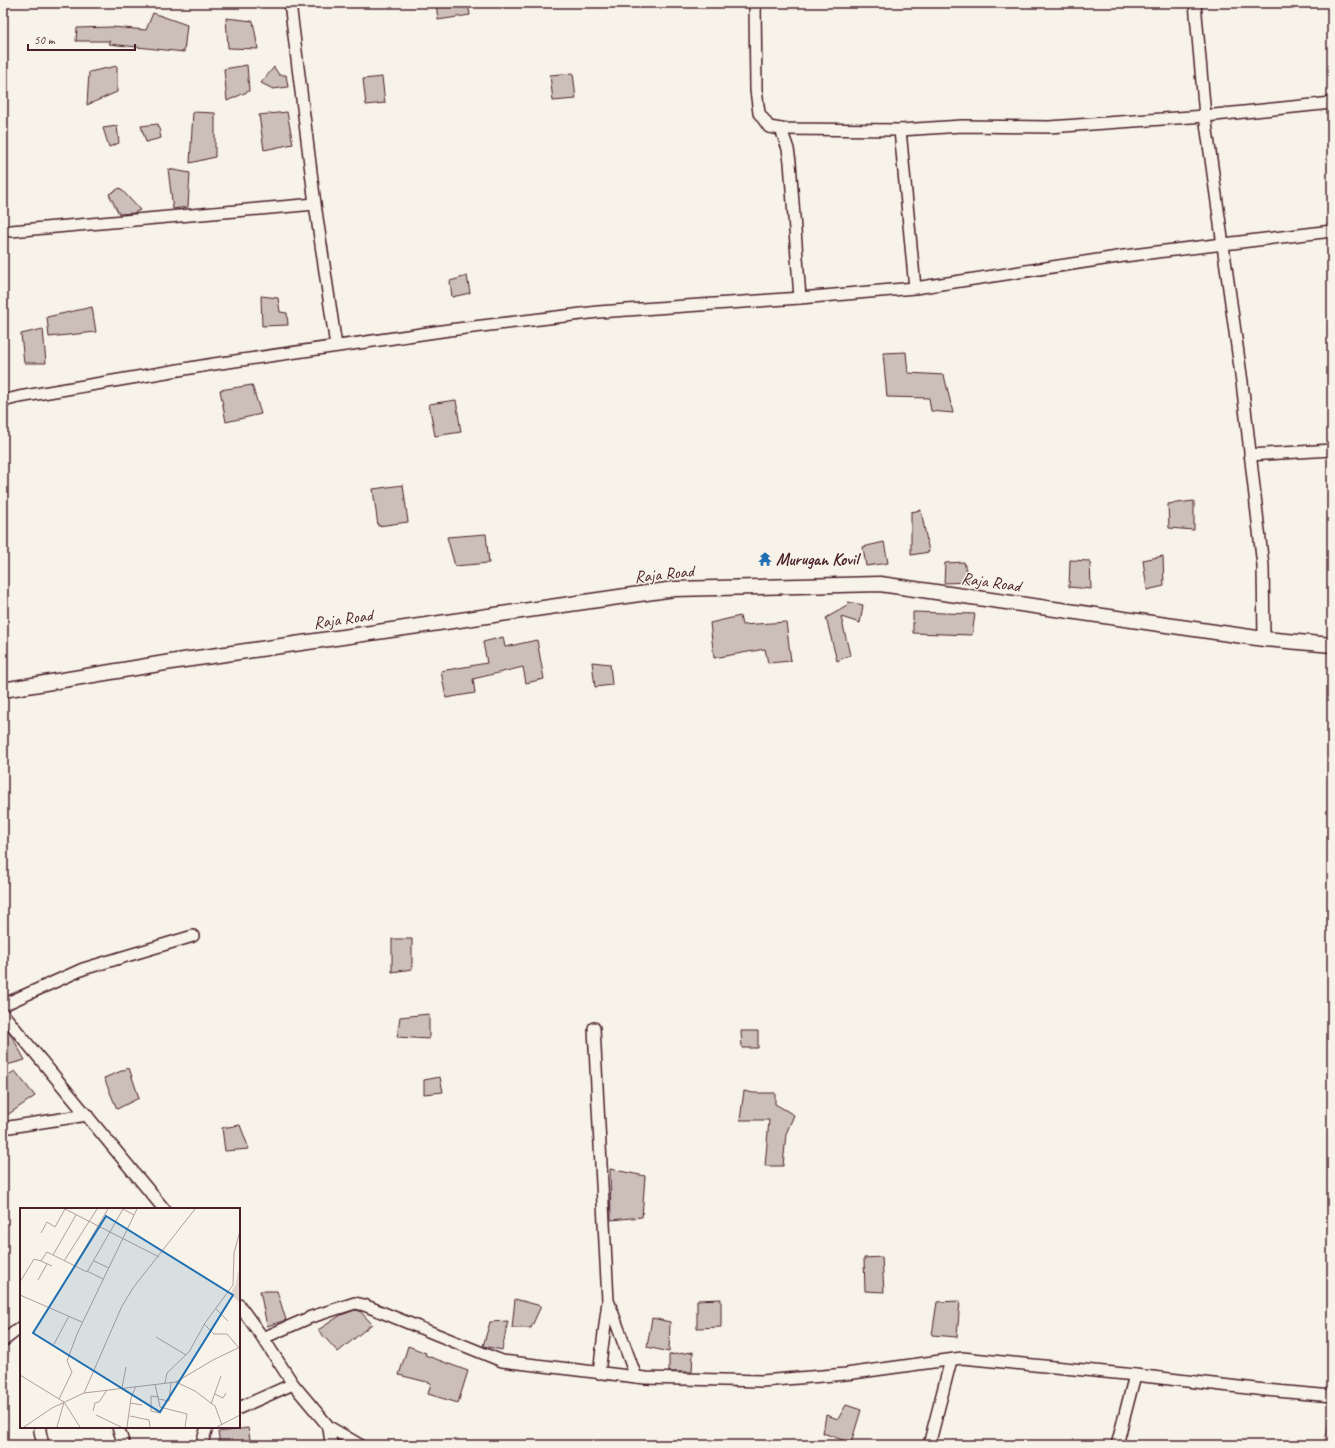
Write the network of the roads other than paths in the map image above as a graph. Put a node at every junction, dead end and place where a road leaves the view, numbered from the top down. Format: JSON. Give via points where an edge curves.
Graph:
{"nodes":[{"id":1,"x":290,"y":3,"type":"edge"},
{"id":2,"x":755,"y":3,"type":"edge"},
{"id":3,"x":1195,"y":3,"type":"edge"},
{"id":4,"x":1332,"y":103,"type":"edge"},
{"id":5,"x":1204,"y":116,"type":"junction"},
{"id":6,"x":781,"y":129,"type":"junction"},
{"id":7,"x":900,"y":130,"type":"junction"},
{"id":8,"x":315,"y":204,"type":"junction"},
{"id":9,"x":1332,"y":231,"type":"edge"},
{"id":10,"x":11,"y":232,"type":"dead end"},
{"id":11,"x":1222,"y":244,"type":"junction"},
{"id":12,"x":915,"y":288,"type":"junction"},
{"id":13,"x":800,"y":298,"type":"junction"},
{"id":14,"x":336,"y":346,"type":"junction"},
{"id":15,"x":3,"y":401,"type":"edge"},
{"id":16,"x":1332,"y":450,"type":"edge"},
{"id":17,"x":1250,"y":456,"type":"junction"},
{"id":18,"x":1264,"y":639,"type":"junction"},
{"id":19,"x":1332,"y":645,"type":"edge"},
{"id":20,"x":3,"y":690,"type":"edge"},
{"id":21,"x":194,"y":936,"type":"dead end"},
{"id":22,"x":3,"y":1012,"type":"edge"},
{"id":23,"x":594,"y":1028,"type":"dead end"},
{"id":24,"x":87,"y":1115,"type":"junction"},
{"id":25,"x":3,"y":1128,"type":"edge"},
{"id":26,"x":163,"y":1208,"type":"edge"},
{"id":27,"x":608,"y":1301,"type":"junction"},
{"id":28,"x":240,"y":1306,"type":"edge"},
{"id":29,"x":20,"y":1328,"type":"edge"},
{"id":30,"x":263,"y":1338,"type":"junction"},
{"id":31,"x":3,"y":1341,"type":"edge"},
{"id":32,"x":951,"y":1360,"type":"junction"},
{"id":33,"x":598,"y":1373,"type":"junction"},
{"id":34,"x":1135,"y":1375,"type":"junction"},
{"id":35,"x":636,"y":1377,"type":"junction"},
{"id":36,"x":293,"y":1384,"type":"junction"},
{"id":37,"x":1332,"y":1396,"type":"edge"},
{"id":38,"x":240,"y":1408,"type":"edge"},
{"id":39,"x":40,"y":1428,"type":"edge"},
{"id":40,"x":118,"y":1428,"type":"edge"},
{"id":41,"x":207,"y":1428,"type":"edge"},
{"id":42,"x":329,"y":1428,"type":"junction"},
{"id":43,"x":43,"y":1445,"type":"edge"},
{"id":44,"x":124,"y":1445,"type":"edge"},
{"id":45,"x":200,"y":1445,"type":"edge"},
{"id":46,"x":331,"y":1445,"type":"edge"},
{"id":47,"x":360,"y":1445,"type":"edge"},
{"id":48,"x":929,"y":1445,"type":"edge"},
{"id":49,"x":1117,"y":1445,"type":"edge"}],
"edges":[{"from":1,"to":8,"type":"street"},
{"from":2,"to":6,"type":"street","via":[[756,90],[759,113],[770,127]]},
{"from":3,"to":5,"type":"street"},
{"from":4,"to":5,"type":"street"},
{"from":5,"to":7,"type":"street","via":[[1050,127],[962,126]]},
{"from":5,"to":11,"type":"street"},
{"from":6,"to":7,"type":"street"},
{"from":6,"to":13,"type":"street","via":[[790,162]]},
{"from":7,"to":12,"type":"street"},
{"from":8,"to":10,"type":"street"},
{"from":8,"to":14,"type":"street"},
{"from":9,"to":11,"type":"street"},
{"from":11,"to":12,"type":"street","via":[[1124,256]]},
{"from":11,"to":17,"type":"street"},
{"from":12,"to":13,"type":"street"},
{"from":13,"to":14,"type":"street","via":[[598,312]]},
{"from":14,"to":15,"type":"street","via":[[214,364]]},
{"from":16,"to":17,"type":"street"},
{"from":17,"to":18,"type":"street","via":[[1262,566]]},
{"from":18,"to":19,"type":"street","name":"Raja Road"},
{"from":18,"to":20,"type":"street","name":"Raja Road","via":[[880,584],[674,589],[185,660]]},
{"from":21,"to":22,"type":"street","via":[[82,969]]},
{"from":22,"to":24,"type":"street"},
{"from":23,"to":27,"type":"street"},
{"from":24,"to":25,"type":"street"},
{"from":24,"to":26,"type":"street"},
{"from":27,"to":33,"type":"street"},
{"from":27,"to":35,"type":"street"},
{"from":28,"to":30,"type":"street"},
{"from":29,"to":31,"type":"street"},
{"from":30,"to":33,"type":"street","via":[[311,1316],[355,1303],[502,1361]]},
{"from":30,"to":36,"type":"street"},
{"from":32,"to":34,"type":"street","via":[[962,1358]]},
{"from":32,"to":35,"type":"street","via":[[846,1374],[762,1381]]},
{"from":32,"to":48,"type":"street"},
{"from":33,"to":35,"type":"street"},
{"from":34,"to":37,"type":"street"},
{"from":34,"to":49,"type":"street"},
{"from":36,"to":38,"type":"street"},
{"from":36,"to":42,"type":"street"},
{"from":39,"to":43,"type":"street"},
{"from":40,"to":44,"type":"street"},
{"from":41,"to":45,"type":"street"},
{"from":42,"to":46,"type":"street"},
{"from":42,"to":47,"type":"street"}]}
